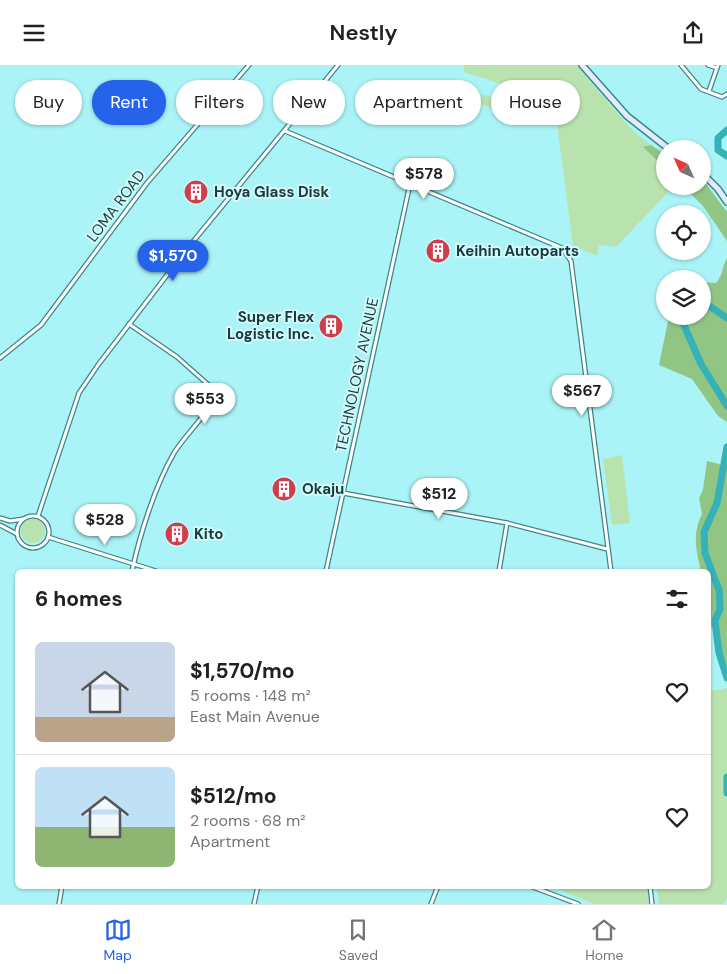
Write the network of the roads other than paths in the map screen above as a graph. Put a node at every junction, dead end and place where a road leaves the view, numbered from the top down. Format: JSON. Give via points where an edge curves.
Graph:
{"nodes":[{"id":1,"x":250,"y":65,"type":"edge"},
{"id":2,"x":338,"y":65,"type":"edge"},
{"id":3,"x":582,"y":65,"type":"edge"},
{"id":4,"x":681,"y":65,"type":"edge"},
{"id":5,"x":708,"y":65,"type":"edge"},
{"id":6,"x":718,"y":67,"type":"edge"},
{"id":7,"x":709,"y":91,"type":"junction"},
{"id":8,"x":727,"y":94,"type":"edge"},
{"id":9,"x":285,"y":131,"type":"junction"},
{"id":10,"x":658,"y":140,"type":"edge"},
{"id":11,"x":711,"y":182,"type":"edge"},
{"id":12,"x":410,"y":184,"type":"junction"},
{"id":13,"x":727,"y":202,"type":"edge"},
{"id":14,"x":129,"y":325,"type":"junction"},
{"id":15,"x":0,"y":358,"type":"edge"},
{"id":16,"x":343,"y":493,"type":"junction"},
{"id":17,"x":38,"y":516,"type":"junction"},
{"id":18,"x":0,"y":518,"type":"edge"},
{"id":19,"x":23,"y":519,"type":"junction"},
{"id":20,"x":506,"y":523,"type":"junction"},
{"id":21,"x":0,"y":525,"type":"edge"},
{"id":22,"x":17,"y":534,"type":"junction"},
{"id":23,"x":48,"y":537,"type":"junction"},
{"id":24,"x":607,"y":549,"type":"junction"},
{"id":25,"x":133,"y":565,"type":"junction"},
{"id":26,"x":132,"y":569,"type":"edge"},
{"id":27,"x":148,"y":569,"type":"edge"},
{"id":28,"x":326,"y":569,"type":"edge"},
{"id":29,"x":499,"y":569,"type":"edge"},
{"id":30,"x":611,"y":569,"type":"edge"},
{"id":31,"x":62,"y":889,"type":"edge"},
{"id":32,"x":257,"y":889,"type":"edge"},
{"id":33,"x":437,"y":889,"type":"edge"},
{"id":34,"x":538,"y":889,"type":"edge"},
{"id":35,"x":650,"y":889,"type":"edge"},
{"id":36,"x":59,"y":904,"type":"edge"},
{"id":37,"x":254,"y":904,"type":"edge"},
{"id":38,"x":431,"y":904,"type":"edge"},
{"id":39,"x":578,"y":904,"type":"edge"},
{"id":40,"x":652,"y":904,"type":"edge"}],
"edges":[{"from":1,"to":15,"type":"street","name":"LOMA ROAD","via":[[147,183],[41,325]]},
{"from":2,"to":9,"type":"street"},
{"from":3,"to":10,"type":"main road","via":[[627,116]]},
{"from":4,"to":7,"type":"street","via":[[696,84]]},
{"from":5,"to":6,"type":"street"},
{"from":6,"to":7,"type":"street"},
{"from":7,"to":8,"type":"street","via":[[722,97]]},
{"from":9,"to":12,"type":"street"},
{"from":9,"to":14,"type":"street"},
{"from":11,"to":13,"type":"main road"},
{"from":12,"to":16,"type":"street","name":"TECHNOLOGY AVENUE"},
{"from":12,"to":24,"type":"street","via":[[562,249],[572,261]]},
{"from":14,"to":17,"type":"street","via":[[80,393]]},
{"from":14,"to":25,"type":"street","via":[[177,357],[214,393],[174,452],[164,473]]},
{"from":16,"to":20,"type":"street"},
{"from":16,"to":28,"type":"street","name":"TECHNOLOGY AVENUE"},
{"from":17,"to":19,"type":"street"},
{"from":17,"to":23,"type":"street","via":[[48,525]]},
{"from":18,"to":19,"type":"street","via":[[10,521]]},
{"from":19,"to":22,"type":"street"},
{"from":20,"to":24,"type":"street"},
{"from":20,"to":29,"type":"street"},
{"from":21,"to":22,"type":"street"},
{"from":22,"to":23,"type":"street","via":[[22,543],[33,548]]},
{"from":23,"to":25,"type":"street"},
{"from":24,"to":30,"type":"street"},
{"from":25,"to":26,"type":"street"},
{"from":25,"to":27,"type":"street"},
{"from":31,"to":36,"type":"street"},
{"from":32,"to":37,"type":"street"},
{"from":33,"to":38,"type":"street"},
{"from":34,"to":39,"type":"street"},
{"from":35,"to":40,"type":"street"}]}
